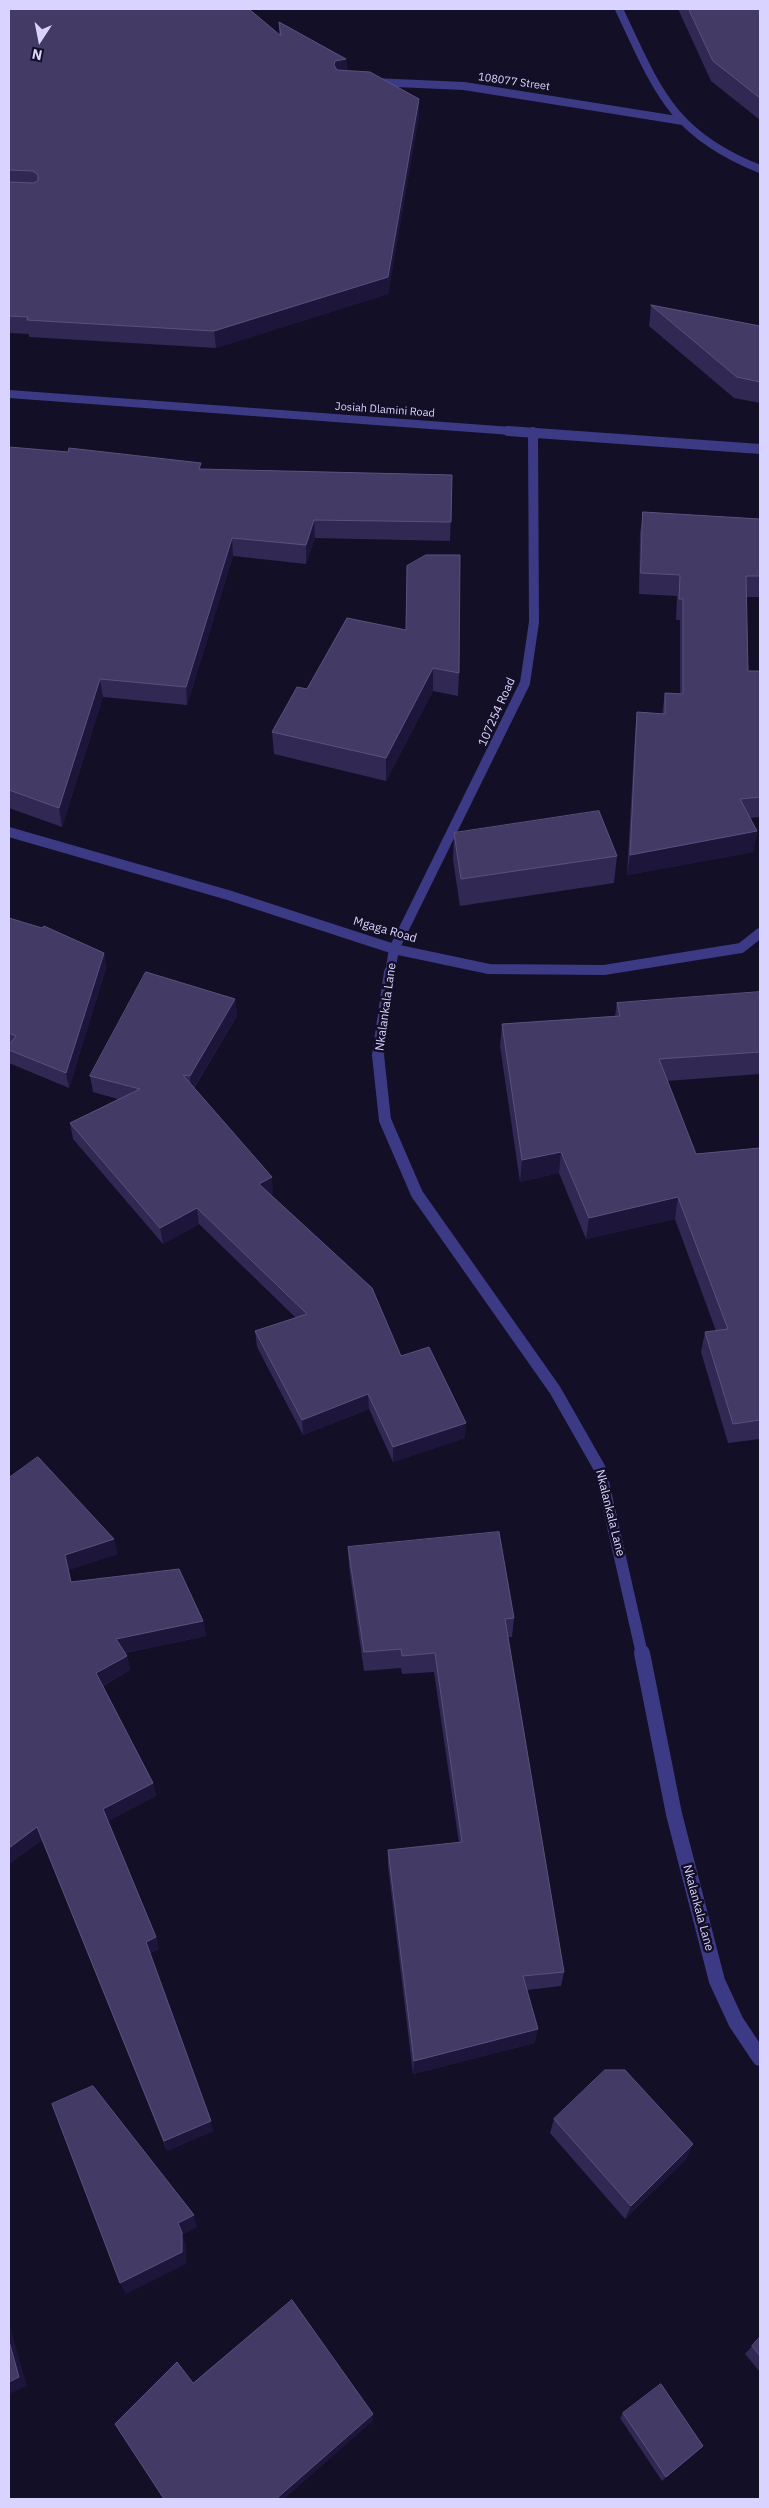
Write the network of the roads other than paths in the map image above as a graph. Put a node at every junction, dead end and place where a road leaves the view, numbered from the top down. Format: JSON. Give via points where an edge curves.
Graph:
{"nodes":[{"id":1,"x":619,"y":9,"type":"edge"},
{"id":2,"x":369,"y":82,"type":"edge"},
{"id":3,"x":683,"y":121,"type":"junction"},
{"id":4,"x":760,"y":169,"type":"edge"},
{"id":5,"x":9,"y":394,"type":"edge"},
{"id":6,"x":533,"y":432,"type":"junction"},
{"id":7,"x":760,"y":449,"type":"edge"},
{"id":8,"x":9,"y":832,"type":"edge"},
{"id":9,"x":760,"y":933,"type":"edge"},
{"id":10,"x":394,"y":949,"type":"junction"},
{"id":11,"x":760,"y":2058,"type":"edge"}],
"edges":[{"from":1,"to":3,"type":"street","via":[[659,93]]},
{"from":2,"to":3,"type":"street","name":"108077 Street","via":[[464,86]]},
{"from":3,"to":4,"type":"street","via":[[704,140]]},
{"from":5,"to":6,"type":"street","name":"Josiah Dlamini Road"},
{"from":6,"to":7,"type":"street","name":"Josiah Dlamini Road"},
{"from":6,"to":10,"type":"street","name":"107254 Road","via":[[534,622],[525,683]]},
{"from":8,"to":10,"type":"street","name":"Mgaga Road","via":[[228,895]]},
{"from":9,"to":10,"type":"street","name":"Mgaga Road","via":[[741,948],[604,970],[489,969]]},
{"from":10,"to":11,"type":"street","name":"Nkalankala Lane","via":[[378,1055],[385,1120],[417,1194],[555,1390],[600,1470],[674,1814],[717,1981],[736,2022]]}]}
